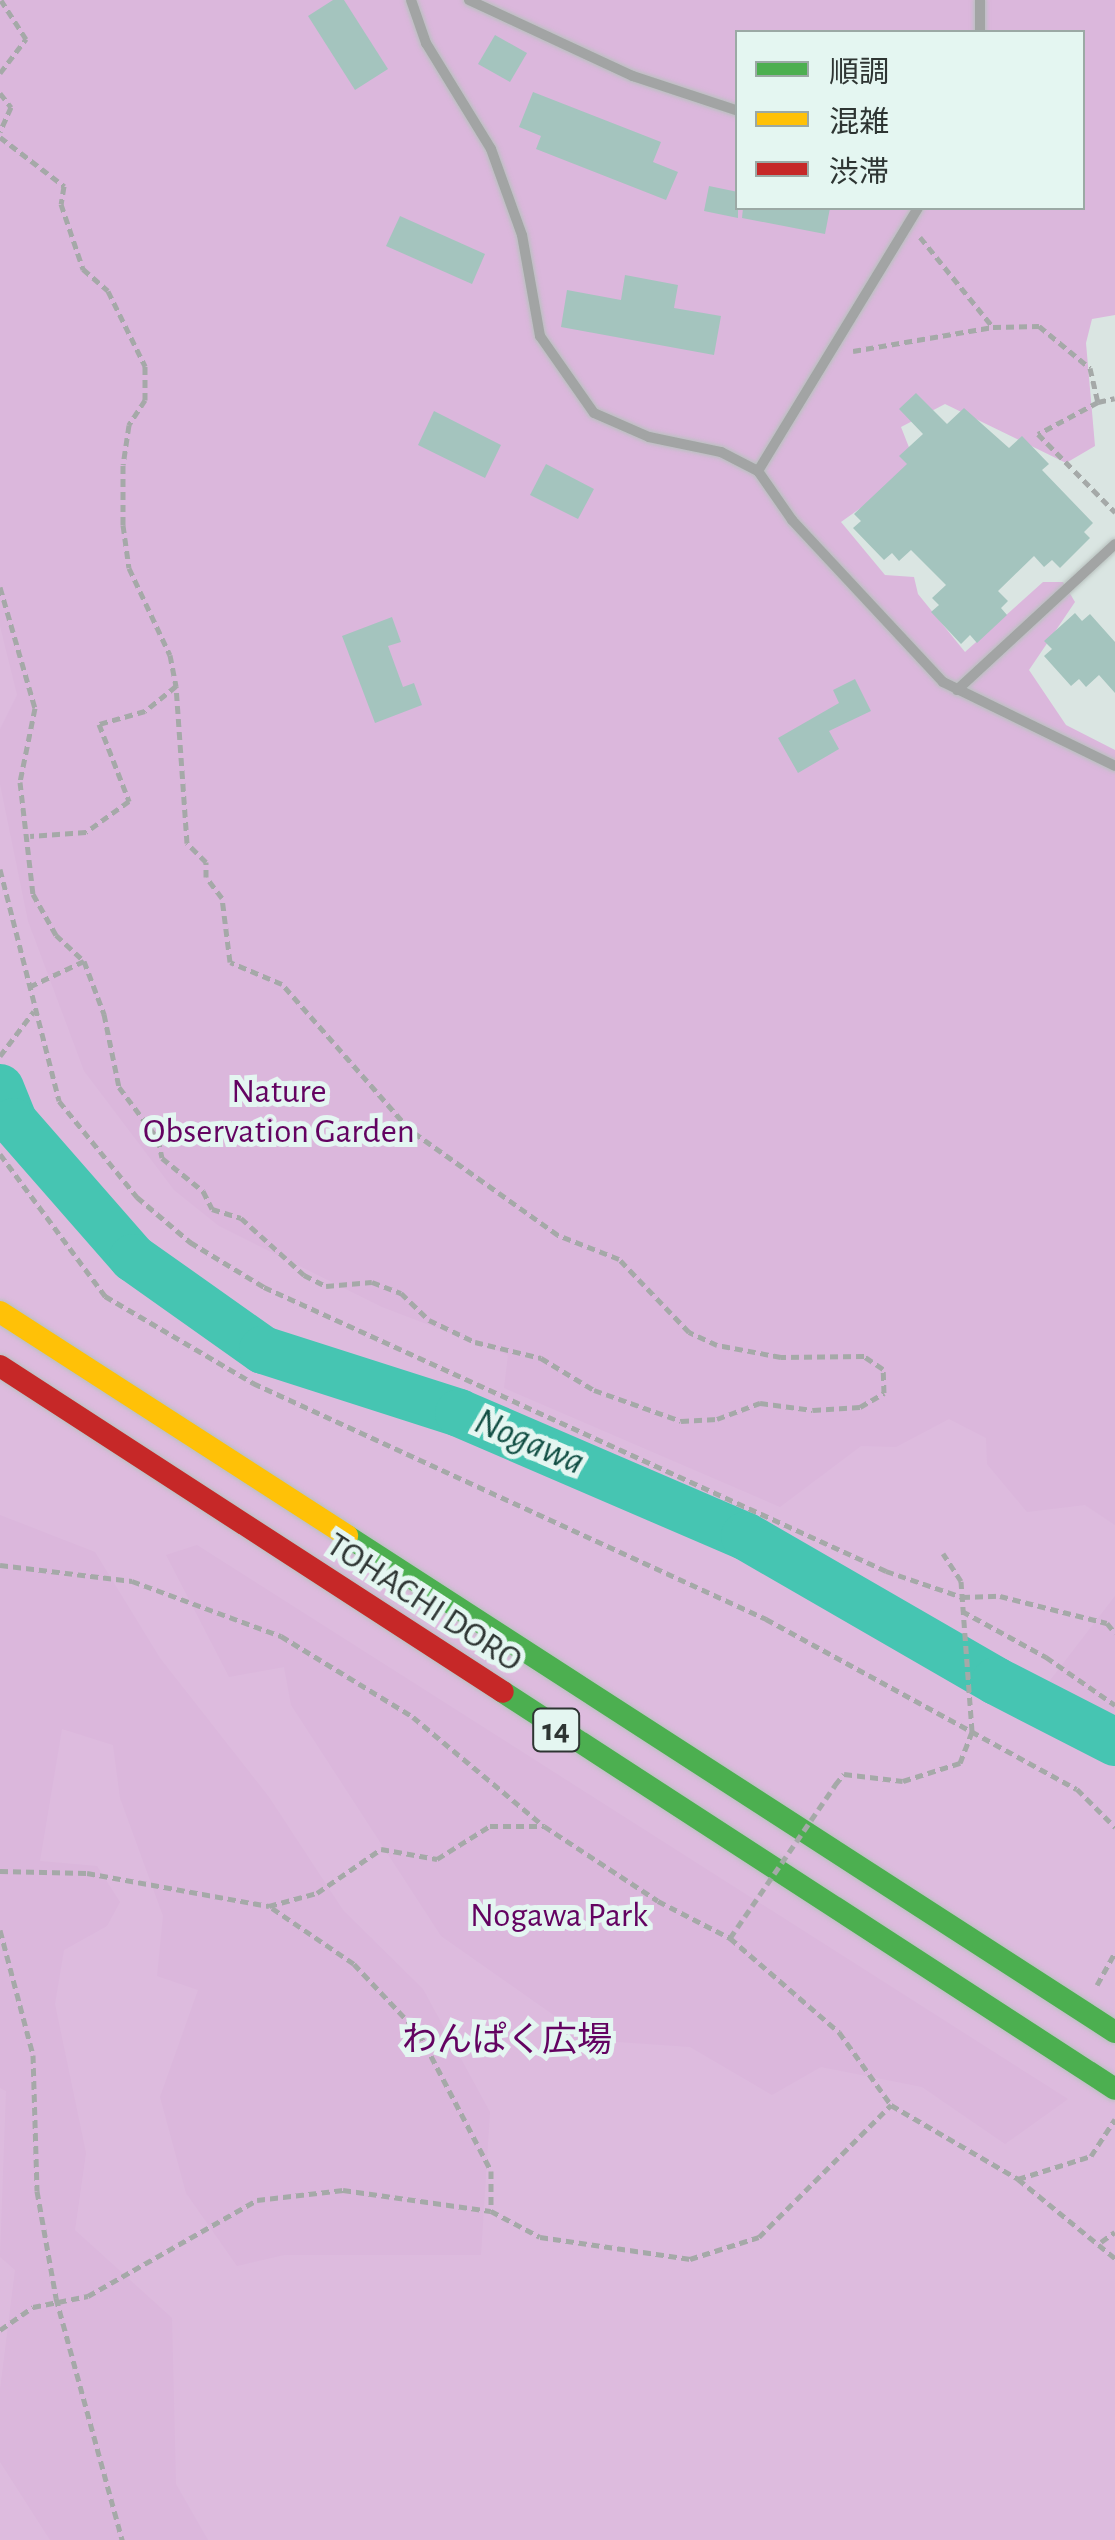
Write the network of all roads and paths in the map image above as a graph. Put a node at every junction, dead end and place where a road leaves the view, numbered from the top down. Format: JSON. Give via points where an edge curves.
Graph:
{"nodes":[{"id":1,"x":1,"y":0,"type":"edge"},
{"id":2,"x":411,"y":0,"type":"edge"},
{"id":3,"x":468,"y":0,"type":"edge"},
{"id":4,"x":980,"y":0,"type":"edge"},
{"id":5,"x":980,"y":30,"type":"edge"},
{"id":6,"x":0,"y":73,"type":"edge"},
{"id":7,"x":0,"y":93,"type":"edge"},
{"id":8,"x":735,"y":110,"type":"edge"},
{"id":9,"x":0,"y":134,"type":"edge"},
{"id":10,"x":913,"y":210,"type":"edge"},
{"id":11,"x":908,"y":224,"type":"junction"},
{"id":12,"x":993,"y":328,"type":"junction"},
{"id":13,"x":832,"y":354,"type":"junction"},
{"id":14,"x":1115,"y":398,"type":"edge"},
{"id":15,"x":1098,"y":402,"type":"junction"},
{"id":16,"x":758,"y":471,"type":"junction"},
{"id":17,"x":1115,"y":512,"type":"edge"},
{"id":18,"x":1115,"y":544,"type":"edge"},
{"id":19,"x":0,"y":587,"type":"edge"},
{"id":20,"x":176,"y":686,"type":"junction"},
{"id":21,"x":957,"y":690,"type":"junction"},
{"id":22,"x":1115,"y":766,"type":"edge"},
{"id":23,"x":30,"y":836,"type":"junction"},
{"id":24,"x":0,"y":869,"type":"edge"},
{"id":25,"x":84,"y":962,"type":"junction"},
{"id":26,"x":30,"y":987,"type":"junction"},
{"id":27,"x":34,"y":1011,"type":"junction"},
{"id":28,"x":0,"y":1056,"type":"edge"},
{"id":29,"x":0,"y":1154,"type":"edge"},
{"id":30,"x":0,"y":1312,"type":"edge"},
{"id":31,"x":0,"y":1366,"type":"edge"},
{"id":32,"x":943,"y":1553,"type":"dead end"},
{"id":33,"x":0,"y":1564,"type":"edge"},
{"id":34,"x":962,"y":1597,"type":"junction"},
{"id":35,"x":962,"y":1610,"type":"junction"},
{"id":36,"x":1115,"y":1633,"type":"edge"},
{"id":37,"x":1115,"y":1706,"type":"edge"},
{"id":38,"x":972,"y":1731,"type":"junction"},
{"id":39,"x":544,"y":1826,"type":"junction"},
{"id":40,"x":1115,"y":1827,"type":"edge"},
{"id":41,"x":0,"y":1871,"type":"edge"},
{"id":42,"x":269,"y":1906,"type":"junction"},
{"id":43,"x":0,"y":1930,"type":"edge"},
{"id":44,"x":730,"y":1938,"type":"junction"},
{"id":45,"x":1115,"y":1952,"type":"edge"},
{"id":46,"x":1095,"y":1989,"type":"dead end"},
{"id":47,"x":1115,"y":2032,"type":"edge"},
{"id":48,"x":1115,"y":2089,"type":"edge"},
{"id":49,"x":891,"y":2105,"type":"junction"},
{"id":50,"x":1115,"y":2119,"type":"edge"},
{"id":51,"x":1018,"y":2179,"type":"junction"},
{"id":52,"x":490,"y":2211,"type":"junction"},
{"id":53,"x":1115,"y":2232,"type":"edge"},
{"id":54,"x":1101,"y":2242,"type":"junction"},
{"id":55,"x":1115,"y":2258,"type":"edge"},
{"id":56,"x":56,"y":2298,"type":"junction"},
{"id":57,"x":0,"y":2330,"type":"edge"},
{"id":58,"x":122,"y":2540,"type":"edge"}],
"edges":[{"from":1,"to":6,"type":"path","via":[[26,39]]},
{"from":2,"to":16,"type":"lane","via":[[426,43],[491,150],[522,234],[540,336],[575,391],[616,426],[721,452]]},
{"from":3,"to":8,"type":"lane","via":[[633,76]]},
{"from":4,"to":5,"type":"lane"},
{"from":7,"to":9,"type":"path","via":[[11,108]]},
{"from":9,"to":20,"type":"path","via":[[64,186],[61,204],[83,270],[108,291],[145,366],[145,400],[130,425],[123,465],[123,524],[130,568],[170,655]]},
{"from":10,"to":11,"type":"lane"},
{"from":11,"to":12,"type":"path"},
{"from":11,"to":13,"type":"lane"},
{"from":12,"to":13,"type":"path"},
{"from":12,"to":15,"type":"path","via":[[1039,326],[1048,332],[1090,368]]},
{"from":13,"to":16,"type":"lane"},
{"from":14,"to":15,"type":"path"},
{"from":15,"to":17,"type":"path","via":[[1038,434]]},
{"from":16,"to":21,"type":"lane","via":[[792,520],[919,662]]},
{"from":18,"to":21,"type":"lane"},
{"from":19,"to":23,"type":"path","via":[[35,708],[20,782]]},
{"from":20,"to":23,"type":"path","via":[[145,711],[98,724],[130,801],[86,832]]},
{"from":20,"to":25,"type":"path","via":[[187,843],[206,862],[206,876],[222,898],[230,962],[282,984],[410,1130],[558,1235],[620,1259],[689,1332],[717,1345],[782,1357],[864,1356],[882,1369],[884,1393],[860,1407],[760,1403],[717,1419],[681,1421],[594,1390],[541,1358],[475,1342],[430,1320],[401,1293],[372,1282],[326,1286],[304,1275],[241,1218],[212,1208],[203,1191],[162,1158],[158,1140],[119,1087],[104,1014]]},
{"from":21,"to":22,"type":"lane"},
{"from":23,"to":25,"type":"path","via":[[33,894],[56,934]]},
{"from":24,"to":26,"type":"path"},
{"from":25,"to":26,"type":"path"},
{"from":26,"to":27,"type":"path"},
{"from":27,"to":28,"type":"path"},
{"from":27,"to":34,"type":"path","via":[[59,1101],[137,1196],[190,1242],[282,1295],[853,1556]]},
{"from":29,"to":38,"type":"path","via":[[106,1296],[252,1383],[766,1619]]},
{"from":30,"to":47,"type":"main road","name":"TOHACHI DORO","number":"14"},
{"from":31,"to":48,"type":"main road","name":"TOHACHI DORO","number":"14"},
{"from":32,"to":34,"type":"path","via":[[961,1581]]},
{"from":33,"to":39,"type":"path","via":[[132,1581],[280,1636],[413,1717]]},
{"from":34,"to":35,"type":"path"},
{"from":34,"to":36,"type":"path","via":[[1000,1596],[1107,1624]]},
{"from":35,"to":37,"type":"path"},
{"from":35,"to":38,"type":"path"},
{"from":38,"to":40,"type":"path","via":[[1077,1789]]},
{"from":38,"to":44,"type":"path","bridge":true,"via":[[960,1763],[903,1780],[844,1774]]},
{"from":39,"to":42,"type":"path","via":[[490,1826],[437,1859],[381,1849],[317,1893]]},
{"from":39,"to":44,"type":"path","via":[[658,1902]]},
{"from":41,"to":42,"type":"path","via":[[87,1873]]},
{"from":42,"to":52,"type":"path","via":[[354,1964],[418,2033],[491,2171]]},
{"from":43,"to":56,"type":"path","via":[[33,2055],[37,2191]]},
{"from":44,"to":49,"type":"path","via":[[838,2032]]},
{"from":45,"to":46,"type":"path"},
{"from":49,"to":51,"type":"path"},
{"from":49,"to":52,"type":"path","via":[[759,2237],[690,2259],[540,2237]]},
{"from":50,"to":51,"type":"path","via":[[1091,2156]]},
{"from":51,"to":54,"type":"path"},
{"from":52,"to":56,"type":"path","via":[[343,2190],[257,2200],[88,2296]]},
{"from":53,"to":54,"type":"path"},
{"from":54,"to":55,"type":"path"},
{"from":56,"to":57,"type":"path"},
{"from":56,"to":58,"type":"path"}]}
